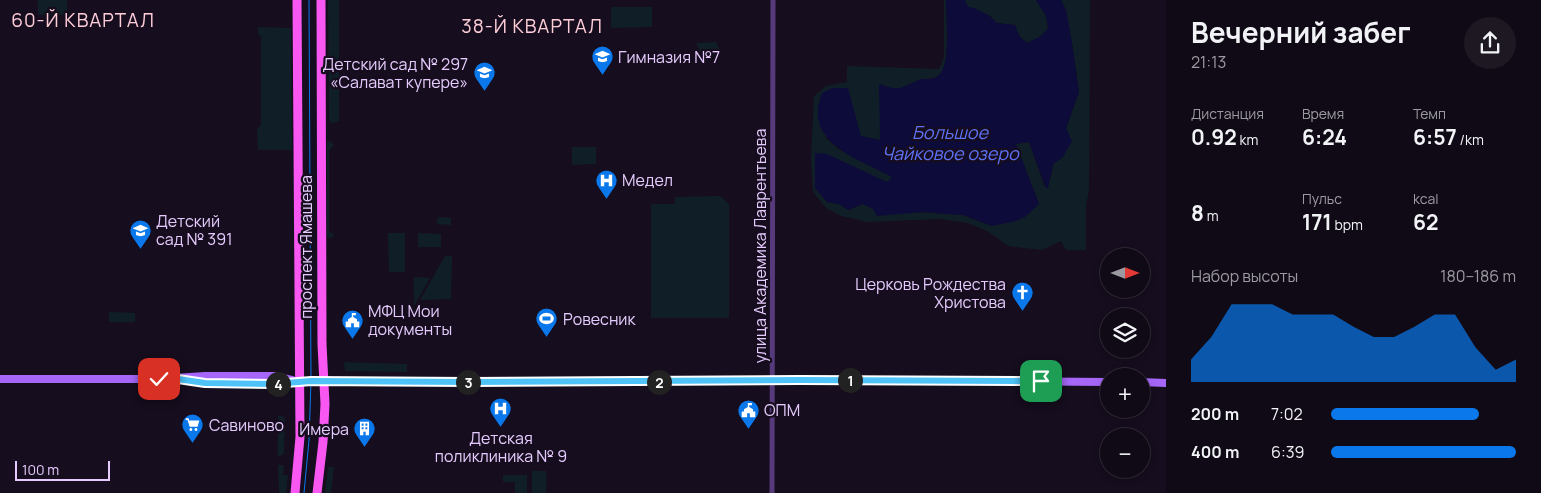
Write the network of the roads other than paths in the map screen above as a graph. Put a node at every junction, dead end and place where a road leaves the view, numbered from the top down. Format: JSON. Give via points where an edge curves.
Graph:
{"nodes":[{"id":1,"x":297,"y":0,"type":"edge"},
{"id":2,"x":321,"y":0,"type":"edge"},
{"id":3,"x":773,"y":0,"type":"edge"},
{"id":4,"x":0,"y":379,"type":"edge"},
{"id":5,"x":299,"y":381,"type":"junction"},
{"id":6,"x":324,"y":381,"type":"junction"},
{"id":7,"x":771,"y":381,"type":"junction"},
{"id":8,"x":1100,"y":382,"type":"edge"},
{"id":9,"x":1150,"y":382,"type":"edge"},
{"id":10,"x":1166,"y":383,"type":"edge"},
{"id":11,"x":295,"y":493,"type":"edge"},
{"id":12,"x":317,"y":493,"type":"edge"},
{"id":13,"x":772,"y":493,"type":"edge"}],
"edges":[{"from":1,"to":5,"type":"main road","name":"проспект Ямашева"},
{"from":2,"to":6,"type":"main road","name":"проспект Ямашева"},
{"from":3,"to":7,"type":"street","name":"улица Академика Лаврентьева"},
{"from":4,"to":5,"type":"street","via":[[273,376]]},
{"from":5,"to":6,"type":"street"},
{"from":5,"to":11,"type":"main road","name":"проспект Ямашева"},
{"from":6,"to":7,"type":"street"},
{"from":6,"to":12,"type":"main road","name":"проспект Ямашева","via":[[324,433]]},
{"from":7,"to":8,"type":"street"},
{"from":7,"to":13,"type":"street","name":"улица Академика Лаврентьева"},
{"from":9,"to":10,"type":"street"}]}
